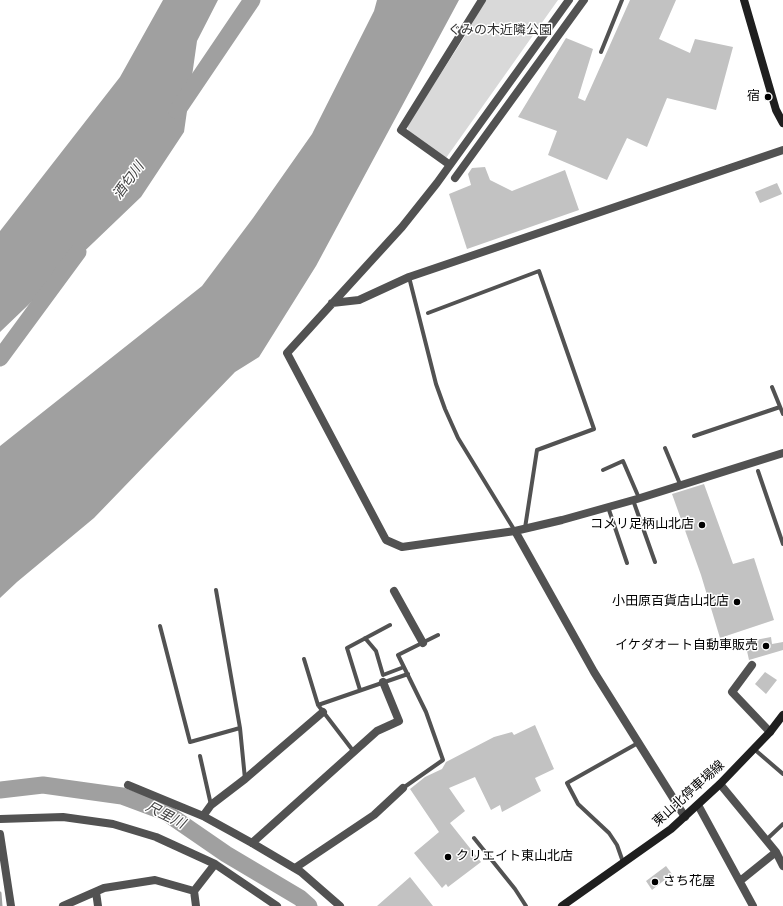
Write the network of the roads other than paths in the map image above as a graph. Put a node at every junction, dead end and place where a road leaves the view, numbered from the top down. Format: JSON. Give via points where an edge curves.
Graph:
{"nodes":[{"id":1,"x":482,"y":0,"type":"edge"},
{"id":2,"x":569,"y":0,"type":"edge"},
{"id":3,"x":584,"y":0,"type":"edge"},
{"id":4,"x":622,"y":0,"type":"edge"},
{"id":5,"x":744,"y":0,"type":"edge"},
{"id":6,"x":601,"y":52,"type":"dead end"},
{"id":7,"x":783,"y":123,"type":"edge"},
{"id":8,"x":783,"y":150,"type":"edge"},
{"id":9,"x":450,"y":164,"type":"junction"},
{"id":10,"x":455,"y":178,"type":"dead end"},
{"id":11,"x":409,"y":277,"type":"junction"},
{"id":12,"x":332,"y":303,"type":"junction"},
{"id":13,"x":428,"y":313,"type":"dead end"},
{"id":14,"x":772,"y":387,"type":"dead end"},
{"id":15,"x":780,"y":407,"type":"junction"},
{"id":16,"x":783,"y":414,"type":"edge"},
{"id":17,"x":694,"y":436,"type":"dead end"},
{"id":18,"x":665,"y":448,"type":"dead end"},
{"id":19,"x":783,"y":453,"type":"edge"},
{"id":20,"x":603,"y":470,"type":"dead end"},
{"id":21,"x":758,"y":471,"type":"dead end"},
{"id":22,"x":680,"y":484,"type":"junction"},
{"id":23,"x":636,"y":499,"type":"junction"},
{"id":24,"x":608,"y":507,"type":"junction"},
{"id":25,"x":524,"y":528,"type":"junction"},
{"id":26,"x":515,"y":531,"type":"junction"},
{"id":27,"x":783,"y":544,"type":"edge"},
{"id":28,"x":655,"y":562,"type":"dead end"},
{"id":29,"x":627,"y":563,"type":"dead end"},
{"id":30,"x":216,"y":590,"type":"dead end"},
{"id":31,"x":394,"y":591,"type":"dead end"},
{"id":32,"x":390,"y":625,"type":"dead end"},
{"id":33,"x":160,"y":626,"type":"dead end"},
{"id":34,"x":438,"y":635,"type":"dead end"},
{"id":35,"x":365,"y":638,"type":"junction"},
{"id":36,"x":423,"y":643,"type":"junction"},
{"id":37,"x":304,"y":659,"type":"dead end"},
{"id":38,"x":752,"y":665,"type":"dead end"},
{"id":39,"x":404,"y":667,"type":"junction"},
{"id":40,"x":408,"y":674,"type":"junction"},
{"id":41,"x":383,"y":682,"type":"junction"},
{"id":42,"x":360,"y":690,"type":"junction"},
{"id":43,"x":318,"y":705,"type":"junction"},
{"id":44,"x":323,"y":712,"type":"junction"},
{"id":45,"x":783,"y":715,"type":"edge"},
{"id":46,"x":240,"y":728,"type":"junction"},
{"id":47,"x":770,"y":732,"type":"junction"},
{"id":48,"x":638,"y":743,"type":"junction"},
{"id":49,"x":754,"y":748,"type":"junction"},
{"id":50,"x":354,"y":752,"type":"junction"},
{"id":51,"x":200,"y":756,"type":"dead end"},
{"id":52,"x":783,"y":774,"type":"edge"},
{"id":53,"x":245,"y":779,"type":"junction"},
{"id":54,"x":720,"y":784,"type":"junction"},
{"id":55,"x":128,"y":786,"type":"dead end"},
{"id":56,"x":403,"y":788,"type":"joint"},
{"id":57,"x":211,"y":805,"type":"junction"},
{"id":58,"x":698,"y":805,"type":"junction"},
{"id":59,"x":203,"y":816,"type":"junction"},
{"id":60,"x":685,"y":817,"type":"junction"},
{"id":61,"x":0,"y":819,"type":"edge"},
{"id":62,"x":783,"y":824,"type":"edge"},
{"id":63,"x":0,"y":834,"type":"edge"},
{"id":64,"x":474,"y":838,"type":"dead end"},
{"id":65,"x":766,"y":840,"type":"junction"},
{"id":66,"x":252,"y":843,"type":"junction"},
{"id":67,"x":776,"y":852,"type":"junction"},
{"id":68,"x":623,"y":862,"type":"junction"},
{"id":69,"x":215,"y":864,"type":"junction"},
{"id":70,"x":783,"y":866,"type":"edge"},
{"id":71,"x":294,"y":868,"type":"junction"},
{"id":72,"x":740,"y":881,"type":"junction"},
{"id":73,"x":96,"y":892,"type":"junction"},
{"id":74,"x":194,"y":892,"type":"junction"},
{"id":75,"x":11,"y":906,"type":"edge"},
{"id":76,"x":63,"y":906,"type":"edge"},
{"id":77,"x":98,"y":906,"type":"edge"},
{"id":78,"x":196,"y":906,"type":"edge"},
{"id":79,"x":277,"y":906,"type":"edge"},
{"id":80,"x":340,"y":906,"type":"edge"},
{"id":81,"x":526,"y":906,"type":"edge"},
{"id":82,"x":562,"y":906,"type":"edge"},
{"id":83,"x":753,"y":906,"type":"edge"}],
"edges":[{"from":1,"to":9,"type":"street","via":[[401,130]]},
{"from":2,"to":9,"type":"street"},
{"from":3,"to":10,"type":"street"},
{"from":4,"to":6,"type":"lane"},
{"from":5,"to":7,"type":"main road","via":[[776,110]]},
{"from":8,"to":11,"type":"street"},
{"from":9,"to":12,"type":"street","via":[[402,227]]},
{"from":11,"to":12,"type":"street","via":[[359,300]]},
{"from":11,"to":26,"type":"lane","via":[[436,384],[445,409],[458,438]]},
{"from":12,"to":26,"type":"street","via":[[287,353],[386,540],[402,547]]},
{"from":13,"to":25,"type":"lane","via":[[539,271],[594,429],[537,450]]},
{"from":14,"to":15,"type":"lane"},
{"from":15,"to":16,"type":"lane"},
{"from":15,"to":17,"type":"lane"},
{"from":18,"to":22,"type":"lane"},
{"from":19,"to":22,"type":"street"},
{"from":20,"to":23,"type":"lane","via":[[623,461]]},
{"from":21,"to":27,"type":"lane"},
{"from":22,"to":23,"type":"street"},
{"from":23,"to":24,"type":"street"},
{"from":23,"to":28,"type":"lane"},
{"from":24,"to":25,"type":"street"},
{"from":24,"to":29,"type":"lane"},
{"from":25,"to":26,"type":"street"},
{"from":26,"to":48,"type":"street"},
{"from":30,"to":46,"type":"lane"},
{"from":31,"to":36,"type":"street"},
{"from":32,"to":35,"type":"lane"},
{"from":33,"to":46,"type":"lane","via":[[190,742]]},
{"from":34,"to":36,"type":"lane"},
{"from":35,"to":39,"type":"lane","via":[[376,651],[383,675]]},
{"from":35,"to":42,"type":"lane","via":[[347,648]]},
{"from":36,"to":39,"type":"lane","via":[[398,656]]},
{"from":37,"to":43,"type":"lane"},
{"from":38,"to":47,"type":"street","via":[[732,692]]},
{"from":39,"to":40,"type":"lane"},
{"from":40,"to":41,"type":"lane"},
{"from":40,"to":56,"type":"lane","via":[[426,712],[443,760]]},
{"from":41,"to":42,"type":"lane"},
{"from":41,"to":50,"type":"street","via":[[399,721],[377,731]]},
{"from":42,"to":43,"type":"lane"},
{"from":43,"to":44,"type":"lane"},
{"from":44,"to":50,"type":"lane"},
{"from":44,"to":53,"type":"street"},
{"from":45,"to":47,"type":"main road","name":"東山北停車場線"},
{"from":46,"to":53,"type":"lane"},
{"from":47,"to":49,"type":"main road","name":"東山北停車場線"},
{"from":48,"to":60,"type":"street"},
{"from":48,"to":68,"type":"lane","via":[[567,784],[578,804],[609,833]]},
{"from":49,"to":52,"type":"lane"},
{"from":49,"to":54,"type":"main road","name":"東山北停車場線"},
{"from":50,"to":66,"type":"street"},
{"from":51,"to":57,"type":"lane"},
{"from":53,"to":57,"type":"street"},
{"from":54,"to":58,"type":"main road","name":"東山北停車場線"},
{"from":54,"to":65,"type":"street"},
{"from":55,"to":59,"type":"street"},
{"from":56,"to":71,"type":"street","via":[[374,815]]},
{"from":57,"to":59,"type":"street"},
{"from":58,"to":60,"type":"main road","name":"東山北停車場線"},
{"from":58,"to":72,"type":"street"},
{"from":59,"to":66,"type":"street"},
{"from":60,"to":68,"type":"main road","name":"東山北停車場線"},
{"from":61,"to":69,"type":"street","via":[[64,817],[113,824],[156,837]]},
{"from":62,"to":65,"type":"lane"},
{"from":63,"to":75,"type":"street"},
{"from":64,"to":81,"type":"lane"},
{"from":65,"to":67,"type":"street"},
{"from":66,"to":71,"type":"street"},
{"from":67,"to":70,"type":"street"},
{"from":67,"to":72,"type":"street"},
{"from":68,"to":82,"type":"main road","name":"東山北停車場線"},
{"from":69,"to":74,"type":"street"},
{"from":69,"to":79,"type":"street"},
{"from":71,"to":80,"type":"street"},
{"from":72,"to":83,"type":"street"},
{"from":73,"to":74,"type":"street","via":[[104,888],[155,880]]},
{"from":73,"to":76,"type":"street"},
{"from":73,"to":77,"type":"street"},
{"from":74,"to":78,"type":"street"}]}
